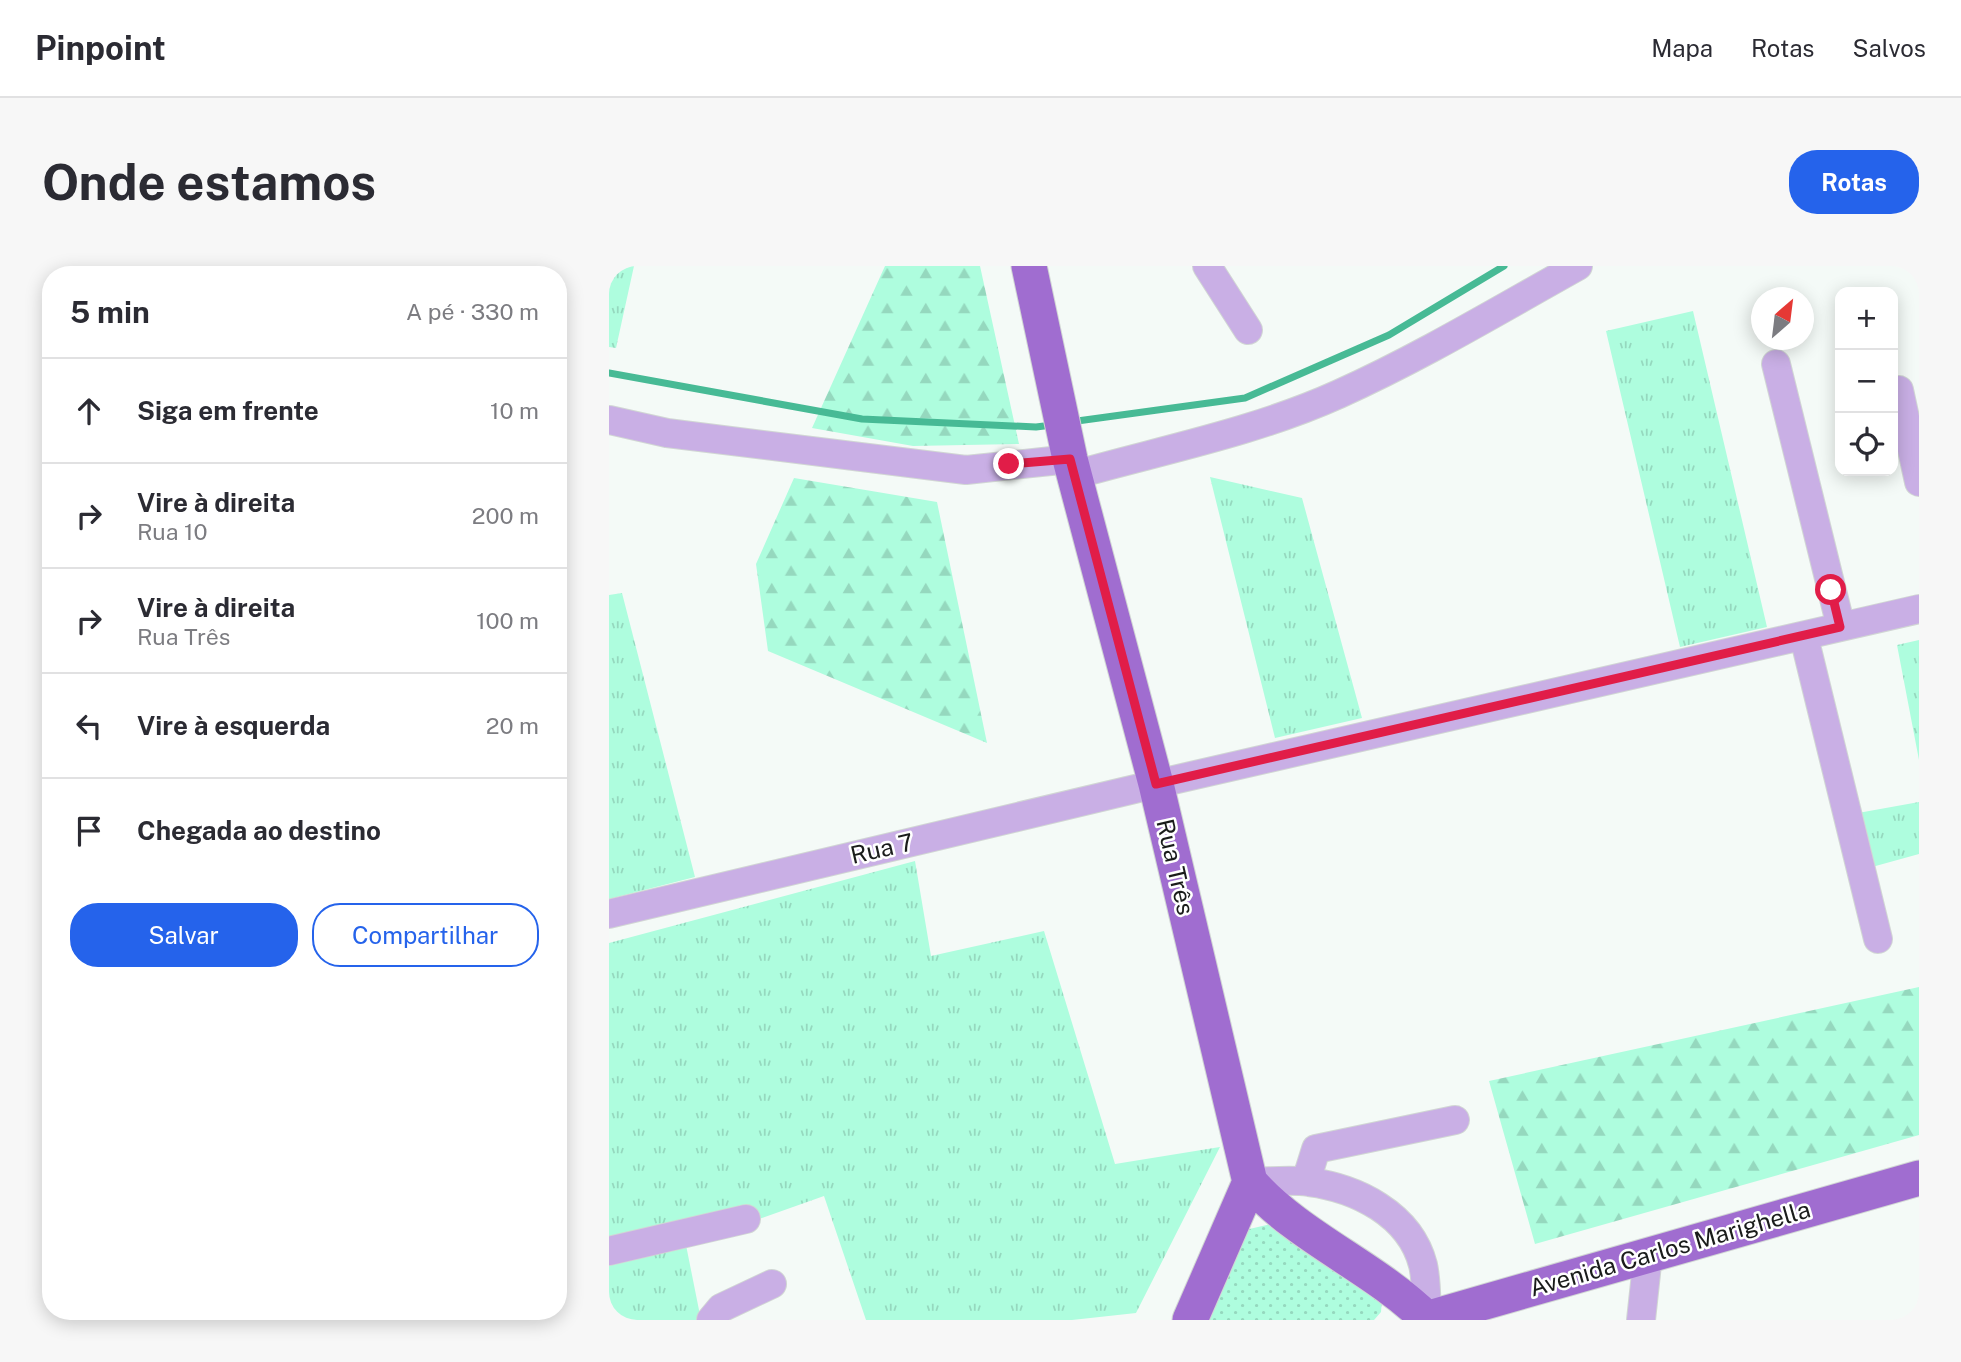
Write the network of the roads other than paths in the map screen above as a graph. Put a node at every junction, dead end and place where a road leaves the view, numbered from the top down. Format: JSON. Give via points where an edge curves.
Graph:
{"nodes":[{"id":1,"x":1029,"y":266,"type":"edge"},
{"id":2,"x":1207,"y":266,"type":"edge"},
{"id":3,"x":1578,"y":266,"type":"edge"},
{"id":4,"x":1248,"y":330,"type":"dead end"},
{"id":5,"x":1776,"y":365,"type":"dead end"},
{"id":6,"x":1899,"y":390,"type":"dead end"},
{"id":7,"x":609,"y":420,"type":"edge"},
{"id":8,"x":1072,"y":467,"type":"junction"},
{"id":9,"x":1919,"y":482,"type":"edge"},
{"id":10,"x":1919,"y":609,"type":"edge"},
{"id":11,"x":1840,"y":627,"type":"junction"},
{"id":12,"x":1804,"y":637,"type":"junction"},
{"id":13,"x":1156,"y":784,"type":"junction"},
{"id":14,"x":609,"y":914,"type":"edge"},
{"id":15,"x":1878,"y":939,"type":"dead end"},
{"id":16,"x":1455,"y":1120,"type":"dead end"},
{"id":17,"x":1919,"y":1178,"type":"edge"},
{"id":18,"x":1307,"y":1181,"type":"junction"},
{"id":19,"x":1249,"y":1182,"type":"junction"},
{"id":20,"x":746,"y":1219,"type":"dead end"},
{"id":21,"x":609,"y":1251,"type":"edge"},
{"id":22,"x":1648,"y":1255,"type":"junction"},
{"id":23,"x":772,"y":1284,"type":"dead end"},
{"id":24,"x":1424,"y":1319,"type":"edge"},
{"id":25,"x":711,"y":1320,"type":"edge"},
{"id":26,"x":1190,"y":1320,"type":"edge"},
{"id":27,"x":1641,"y":1320,"type":"edge"}],
"edges":[{"from":1,"to":8,"type":"main road","name":"Rua Três"},
{"from":2,"to":4,"type":"street"},
{"from":3,"to":8,"type":"street","via":[[1413,357],[1284,416]]},
{"from":5,"to":11,"type":"street"},
{"from":6,"to":9,"type":"street"},
{"from":7,"to":8,"type":"street","via":[[667,433],[966,470]]},
{"from":8,"to":13,"type":"main road","name":"Rua Três"},
{"from":10,"to":11,"type":"street","name":"Rua 7"},
{"from":11,"to":12,"type":"street","name":"Rua 7"},
{"from":12,"to":13,"type":"street","name":"Rua 7"},
{"from":12,"to":15,"type":"street"},
{"from":13,"to":14,"type":"street","name":"Rua 7"},
{"from":13,"to":19,"type":"main road","name":"Rua Três"},
{"from":16,"to":18,"type":"street","via":[[1317,1149]]},
{"from":17,"to":22,"type":"main road","name":"Avenida Carlos Marighella"},
{"from":18,"to":19,"type":"street"},
{"from":18,"to":24,"type":"street","via":[[1350,1191],[1397,1221],[1423,1265]]},
{"from":19,"to":24,"type":"main road","name":"Rua Três","via":[[1271,1207],[1399,1291]]},
{"from":19,"to":26,"type":"main road"},
{"from":20,"to":21,"type":"street"},
{"from":22,"to":24,"type":"main road","name":"Avenida Carlos Marighella"},
{"from":22,"to":27,"type":"street"},
{"from":23,"to":25,"type":"street","via":[[721,1308]]}]}
